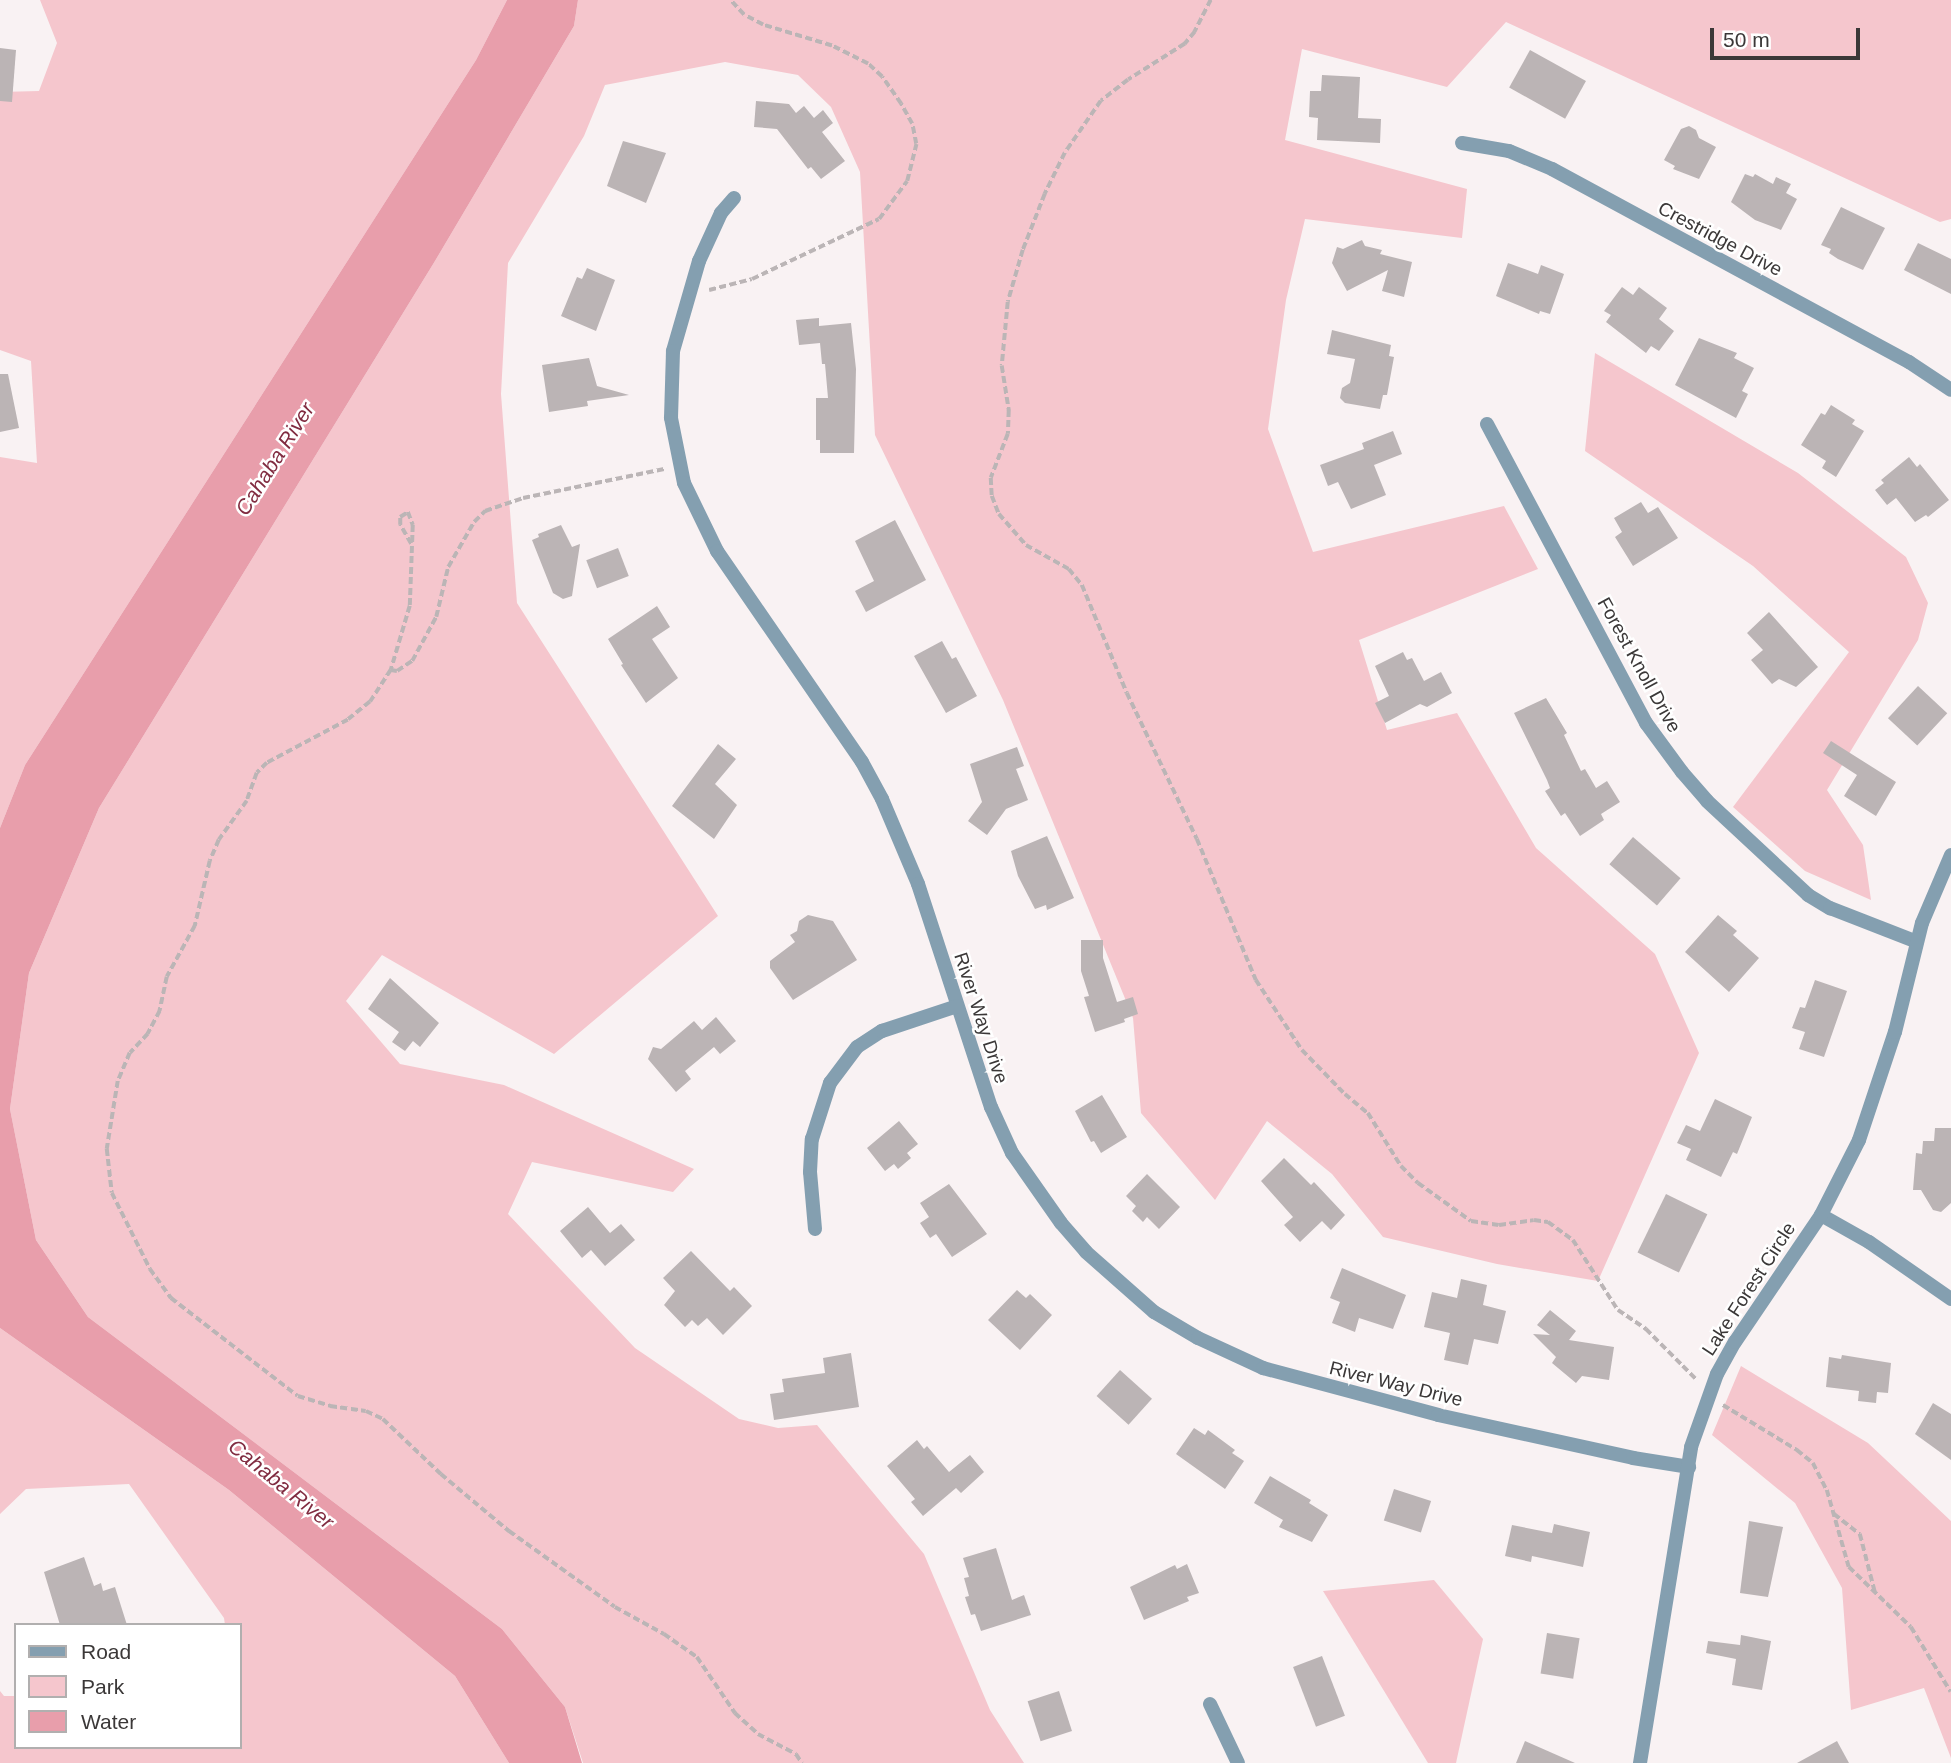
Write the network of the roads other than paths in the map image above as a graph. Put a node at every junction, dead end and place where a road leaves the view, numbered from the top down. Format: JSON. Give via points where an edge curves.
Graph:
{"nodes":[{"id":1,"x":1462,"y":143,"type":"dead end"},
{"id":2,"x":733,"y":198,"type":"dead end"},
{"id":3,"x":1951,"y":390,"type":"edge"},
{"id":4,"x":1487,"y":424,"type":"dead end"},
{"id":5,"x":1951,"y":855,"type":"edge"},
{"id":6,"x":1917,"y":942,"type":"junction"},
{"id":7,"x":957,"y":1006,"type":"junction"},
{"id":8,"x":1821,"y":1215,"type":"junction"},
{"id":9,"x":815,"y":1229,"type":"dead end"},
{"id":10,"x":1951,"y":1299,"type":"edge"},
{"id":11,"x":1689,"y":1467,"type":"junction"},
{"id":12,"x":1210,"y":1704,"type":"dead end"},
{"id":13,"x":1238,"y":1763,"type":"edge"},
{"id":14,"x":1640,"y":1763,"type":"edge"}],
"edges":[{"from":1,"to":3,"type":"street","name":"Crestridge Drive","via":[[1509,151],[1552,169],[1909,362]]},
{"from":2,"to":7,"type":"street","name":"River Way Drive","via":[[709,235],[676,341],[671,418],[680,466],[712,543],[862,762],[882,799],[918,884]]},
{"from":4,"to":6,"type":"street","name":"Forest Knoll Drive","via":[[1646,723],[1682,772],[1707,802],[1808,895]]},
{"from":5,"to":6,"type":"street","name":"Lake Forest Circle"},
{"from":6,"to":8,"type":"street","name":"Lake Forest Circle","via":[[1875,1100]]},
{"from":7,"to":9,"type":"street","via":[[882,1031],[857,1047],[830,1083],[811,1139]]},
{"from":7,"to":11,"type":"street","name":"River Way Drive","via":[[991,1107],[1012,1153],[1086,1252],[1154,1312],[1231,1355],[1312,1383]]},
{"from":8,"to":10,"type":"street"},
{"from":8,"to":11,"type":"street","name":"Lake Forest Circle","via":[[1735,1342],[1710,1393],[1691,1447]]},
{"from":11,"to":14,"type":"street","name":"Lake Forest Circle"},
{"from":12,"to":13,"type":"street"}]}
